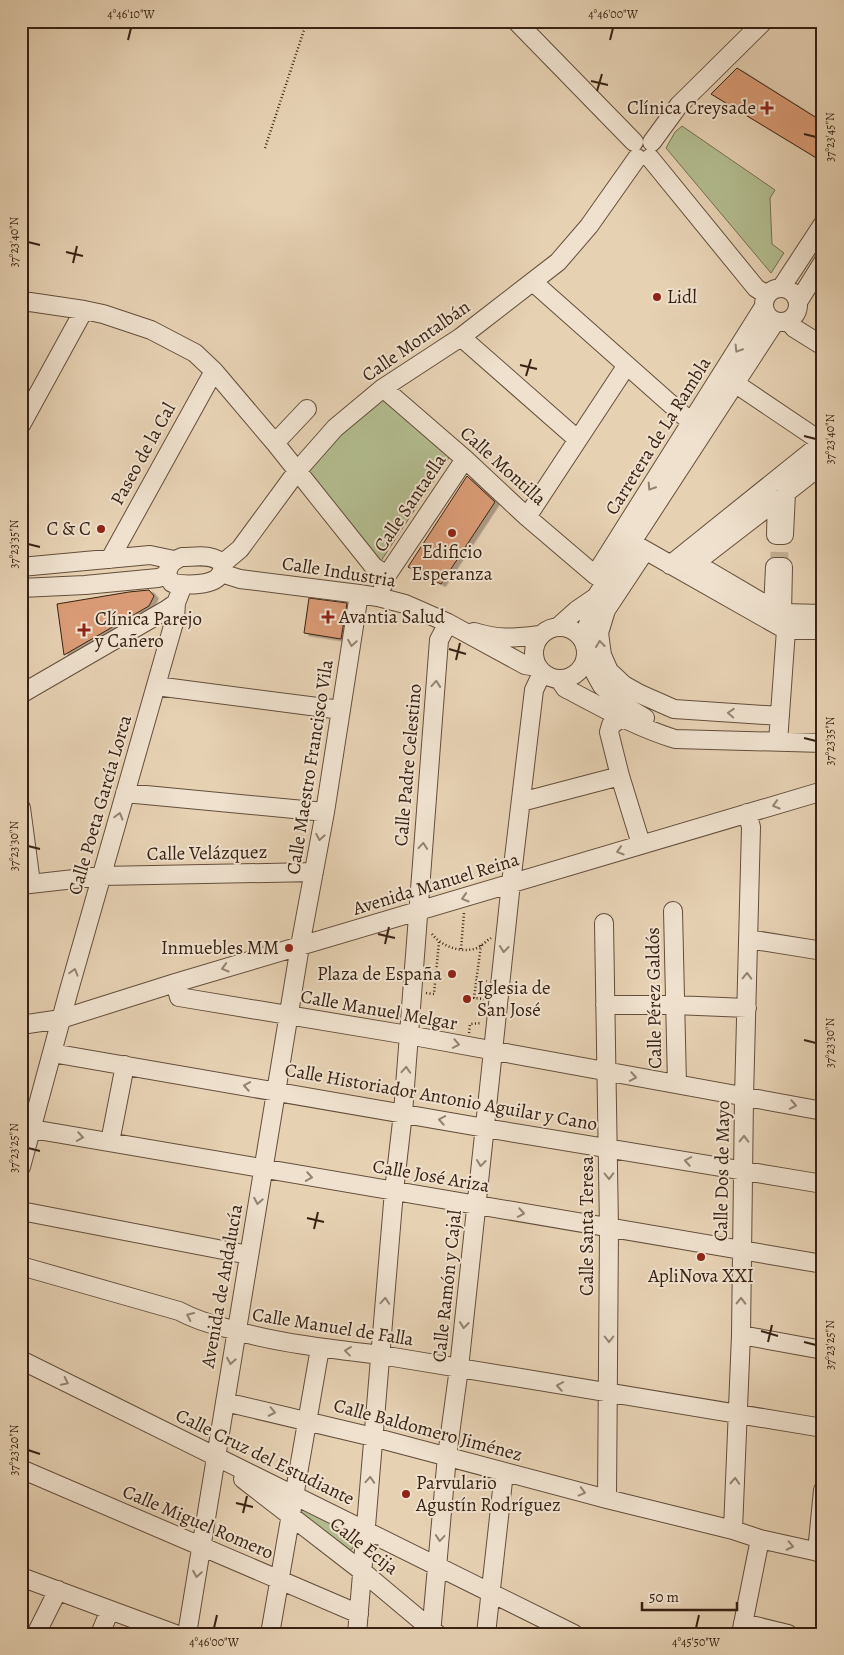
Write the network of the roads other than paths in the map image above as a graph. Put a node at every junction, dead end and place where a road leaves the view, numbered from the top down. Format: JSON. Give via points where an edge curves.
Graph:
{"nodes":[{"id":1,"x":516,"y":21,"type":"edge"},
{"id":2,"x":764,"y":21,"type":"edge"},
{"id":3,"x":643,"y":150,"type":"junction"},
{"id":4,"x":823,"y":224,"type":"edge"},
{"id":5,"x":823,"y":262,"type":"edge"},
{"id":6,"x":533,"y":282,"type":"junction"},
{"id":7,"x":770,"y":297,"type":"junction"},
{"id":8,"x":798,"y":302,"type":"junction"},
{"id":9,"x":21,"y":303,"type":"edge"},
{"id":10,"x":84,"y":310,"type":"junction"},
{"id":11,"x":782,"y":321,"type":"junction"},
{"id":12,"x":461,"y":337,"type":"junction"},
{"id":13,"x":823,"y":346,"type":"edge"},
{"id":14,"x":627,"y":365,"type":"junction"},
{"id":15,"x":214,"y":371,"type":"junction"},
{"id":16,"x":736,"y":384,"type":"junction"},
{"id":17,"x":383,"y":388,"type":"junction"},
{"id":18,"x":307,"y":409,"type":"dead end"},
{"id":19,"x":692,"y":423,"type":"junction"},
{"id":20,"x":21,"y":425,"type":"edge"},
{"id":21,"x":577,"y":439,"type":"junction"},
{"id":22,"x":822,"y":442,"type":"edge"},
{"id":23,"x":275,"y":443,"type":"junction"},
{"id":24,"x":465,"y":459,"type":"junction"},
{"id":25,"x":823,"y":464,"type":"edge"},
{"id":26,"x":298,"y":470,"type":"junction"},
{"id":27,"x":774,"y":481,"type":"junction"},
{"id":28,"x":526,"y":517,"type":"junction"},
{"id":29,"x":780,"y":533,"type":"tunnel mouth"},
{"id":30,"x":638,"y":546,"type":"junction"},
{"id":31,"x":110,"y":559,"type":"junction"},
{"id":32,"x":670,"y":564,"type":"junction"},
{"id":33,"x":21,"y":567,"type":"edge"},
{"id":34,"x":170,"y":568,"type":"junction"},
{"id":35,"x":222,"y":569,"type":"junction"},
{"id":36,"x":779,"y":570,"type":"tunnel mouth"},
{"id":37,"x":387,"y":575,"type":"junction"},
{"id":38,"x":600,"y":579,"type":"junction"},
{"id":39,"x":183,"y":585,"type":"junction"},
{"id":40,"x":21,"y":588,"type":"edge"},
{"id":41,"x":359,"y":594,"type":"junction"},
{"id":42,"x":378,"y":597,"type":"junction"},
{"id":43,"x":596,"y":597,"type":"junction"},
{"id":44,"x":176,"y":603,"type":"junction"},
{"id":45,"x":823,"y":614,"type":"edge"},
{"id":46,"x":448,"y":623,"type":"junction"},
{"id":47,"x":558,"y":627,"type":"junction"},
{"id":48,"x":782,"y":627,"type":"junction"},
{"id":49,"x":823,"y":630,"type":"edge"},
{"id":50,"x":540,"y":635,"type":"junction"},
{"id":51,"x":584,"y":649,"type":"junction"},
{"id":52,"x":540,"y":670,"type":"junction"},
{"id":53,"x":559,"y":679,"type":"junction"},
{"id":54,"x":156,"y":686,"type":"junction"},
{"id":55,"x":21,"y":694,"type":"edge"},
{"id":56,"x":341,"y":710,"type":"junction"},
{"id":57,"x":780,"y":716,"type":"junction"},
{"id":58,"x":622,"y":718,"type":"junction"},
{"id":59,"x":709,"y":739,"type":"junction"},
{"id":60,"x":778,"y":742,"type":"junction"},
{"id":61,"x":823,"y":744,"type":"edge"},
{"id":62,"x":620,"y":776,"type":"junction"},
{"id":63,"x":823,"y":791,"type":"edge"},
{"id":64,"x":125,"y":793,"type":"junction"},
{"id":65,"x":521,"y":802,"type":"junction"},
{"id":66,"x":21,"y":808,"type":"edge"},
{"id":67,"x":325,"y":812,"type":"junction"},
{"id":68,"x":747,"y":813,"type":"junction"},
{"id":69,"x":641,"y":844,"type":"junction"},
{"id":70,"x":314,"y":872,"type":"junction"},
{"id":71,"x":101,"y":876,"type":"junction"},
{"id":72,"x":511,"y":883,"type":"junction"},
{"id":73,"x":26,"y":884,"type":"edge"},
{"id":74,"x":673,"y":911,"type":"dead end"},
{"id":75,"x":418,"y":912,"type":"junction"},
{"id":76,"x":604,"y":923,"type":"dead end"},
{"id":77,"x":748,"y":939,"type":"junction"},
{"id":78,"x":300,"y":946,"type":"junction"},
{"id":79,"x":823,"y":951,"type":"edge"},
{"id":80,"x":175,"y":983,"type":"junction"},
{"id":81,"x":674,"y":1004,"type":"junction"},
{"id":82,"x":606,"y":1005,"type":"junction"},
{"id":83,"x":747,"y":1008,"type":"junction"},
{"id":84,"x":289,"y":1016,"type":"junction"},
{"id":85,"x":61,"y":1019,"type":"junction"},
{"id":86,"x":21,"y":1025,"type":"edge"},
{"id":87,"x":408,"y":1035,"type":"junction"},
{"id":88,"x":494,"y":1051,"type":"junction"},
{"id":89,"x":52,"y":1053,"type":"junction"},
{"id":90,"x":125,"y":1065,"type":"junction"},
{"id":91,"x":607,"y":1072,"type":"junction"},
{"id":92,"x":677,"y":1084,"type":"junction"},
{"id":93,"x":277,"y":1091,"type":"junction"},
{"id":94,"x":744,"y":1097,"type":"junction"},
{"id":95,"x":823,"y":1110,"type":"edge"},
{"id":96,"x":402,"y":1113,"type":"junction"},
{"id":97,"x":485,"y":1128,"type":"junction"},
{"id":98,"x":32,"y":1129,"type":"junction"},
{"id":99,"x":110,"y":1142,"type":"junction"},
{"id":100,"x":608,"y":1147,"type":"junction"},
{"id":101,"x":21,"y":1167,"type":"edge"},
{"id":102,"x":264,"y":1169,"type":"junction"},
{"id":103,"x":743,"y":1170,"type":"junction"},
{"id":104,"x":823,"y":1184,"type":"edge"},
{"id":105,"x":394,"y":1191,"type":"junction"},
{"id":106,"x":477,"y":1206,"type":"junction"},
{"id":107,"x":21,"y":1211,"type":"edge"},
{"id":108,"x":610,"y":1228,"type":"junction"},
{"id":109,"x":742,"y":1250,"type":"junction"},
{"id":110,"x":249,"y":1255,"type":"junction"},
{"id":111,"x":823,"y":1264,"type":"edge"},
{"id":112,"x":21,"y":1266,"type":"edge"},
{"id":113,"x":236,"y":1332,"type":"junction"},
{"id":114,"x":741,"y":1335,"type":"junction"},
{"id":115,"x":320,"y":1348,"type":"junction"},
{"id":116,"x":823,"y":1350,"type":"edge"},
{"id":117,"x":381,"y":1355,"type":"junction"},
{"id":118,"x":21,"y":1360,"type":"edge"},
{"id":119,"x":459,"y":1368,"type":"junction"},
{"id":120,"x":608,"y":1394,"type":"junction"},
{"id":121,"x":224,"y":1402,"type":"junction"},
{"id":122,"x":738,"y":1414,"type":"junction"},
{"id":123,"x":308,"y":1420,"type":"junction"},
{"id":124,"x":823,"y":1428,"type":"edge"},
{"id":125,"x":373,"y":1437,"type":"junction"},
{"id":126,"x":448,"y":1456,"type":"junction"},
{"id":127,"x":216,"y":1457,"type":"junction"},
{"id":128,"x":21,"y":1469,"type":"edge"},
{"id":129,"x":504,"y":1472,"type":"junction"},
{"id":130,"x":823,"y":1490,"type":"edge"},
{"id":131,"x":294,"y":1496,"type":"junction"},
{"id":132,"x":607,"y":1499,"type":"junction"},
{"id":133,"x":290,"y":1516,"type":"junction"},
{"id":134,"x":733,"y":1530,"type":"junction"},
{"id":135,"x":366,"y":1531,"type":"junction"},
{"id":136,"x":760,"y":1539,"type":"junction"},
{"id":137,"x":201,"y":1547,"type":"junction"},
{"id":138,"x":820,"y":1552,"type":"edge"},
{"id":139,"x":438,"y":1567,"type":"junction"},
{"id":140,"x":363,"y":1572,"type":"junction"},
{"id":141,"x":21,"y":1577,"type":"edge"},
{"id":142,"x":279,"y":1580,"type":"junction"},
{"id":143,"x":58,"y":1590,"type":"junction"},
{"id":144,"x":491,"y":1592,"type":"junction"},
{"id":145,"x":110,"y":1610,"type":"junction"},
{"id":146,"x":359,"y":1614,"type":"junction"},
{"id":147,"x":742,"y":1628,"type":"edge"},
{"id":148,"x":433,"y":1632,"type":"edge"},
{"id":149,"x":36,"y":1634,"type":"edge"},
{"id":150,"x":100,"y":1634,"type":"edge"},
{"id":151,"x":175,"y":1634,"type":"edge"},
{"id":152,"x":187,"y":1634,"type":"edge"},
{"id":153,"x":270,"y":1634,"type":"edge"},
{"id":154,"x":357,"y":1634,"type":"edge"},
{"id":155,"x":486,"y":1634,"type":"edge"},
{"id":156,"x":574,"y":1634,"type":"edge"},
{"id":157,"x":788,"y":1634,"type":"edge"}],
"edges":[{"from":1,"to":3,"type":"street"},
{"from":2,"to":3,"type":"street","name":"Calle Montalbán","via":[[679,105]]},
{"from":3,"to":6,"type":"street","name":"Calle Montalbán","via":[[568,252]]},
{"from":3,"to":7,"type":"street","via":[[756,288]]},
{"from":4,"to":7,"type":"street","name":"Carretera de La Rambla"},
{"from":5,"to":8,"type":"street"},
{"from":6,"to":12,"type":"street","name":"Calle Montalbán"},
{"from":6,"to":14,"type":"street"},
{"from":7,"to":8,"type":"street","via":[[792,292]]},
{"from":7,"to":11,"type":"street","via":[[768,318]]},
{"from":7,"to":19,"type":"street","name":"Carretera de La Rambla","one_way":true},
{"from":8,"to":11,"type":"street","via":[[796,313]]},
{"from":9,"to":10,"type":"street"},
{"from":10,"to":15,"type":"street","via":[[151,330],[195,353]]},
{"from":10,"to":20,"type":"street"},
{"from":11,"to":13,"type":"street"},
{"from":11,"to":16,"type":"street","name":"Carretera de La Rambla"},
{"from":12,"to":17,"type":"street","name":"Calle Montalbán"},
{"from":12,"to":21,"type":"street"},
{"from":14,"to":19,"type":"street"},
{"from":14,"to":21,"type":"street"},
{"from":15,"to":23,"type":"street"},
{"from":15,"to":31,"type":"street","name":"Paseo de la Cal"},
{"from":16,"to":22,"type":"street"},
{"from":16,"to":30,"type":"street","name":"Carretera de La Rambla"},
{"from":17,"to":24,"type":"street","name":"Calle Montilla"},
{"from":17,"to":26,"type":"street","name":"Calle Montalbán","via":[[334,428]]},
{"from":18,"to":23,"type":"street"},
{"from":19,"to":38,"type":"street","name":"Carretera de La Rambla","one_way":true},
{"from":21,"to":28,"type":"street"},
{"from":22,"to":27,"type":"street"},
{"from":23,"to":26,"type":"street"},
{"from":24,"to":28,"type":"street","name":"Calle Montilla"},
{"from":24,"to":37,"type":"street","name":"Calle Santaella"},
{"from":25,"to":45,"type":"street","via":[[786,493],[784,535],[776,535],[777,500],[695,564],[773,609],[775,568],[783,568],[782,613]]},
{"from":26,"to":35,"type":"street","name":"Calle Montalbán"},
{"from":26,"to":37,"type":"street","via":[[374,567]]},
{"from":27,"to":29,"type":"street","via":[[781,490]]},
{"from":27,"to":32,"type":"street"},
{"from":28,"to":38,"type":"street","name":"Calle Montilla"},
{"from":30,"to":32,"type":"street"},
{"from":30,"to":38,"type":"street","name":"Carretera de La Rambla"},
{"from":57,"to":30,"type":"street","one_way":true,"via":[[674,709],[624,685],[609,671],[602,655],[599,633],[606,610]]},
{"from":31,"to":33,"type":"street"},
{"from":31,"to":34,"type":"street","via":[[150,555]]},
{"from":32,"to":48,"type":"street"},
{"from":34,"to":35,"type":"street","name":"Calle Industria","via":[[182,557],[209,557],[218,559]]},
{"from":34,"to":39,"type":"street","via":[[172,583]]},
{"from":34,"to":40,"type":"street","name":"Calle Industria","via":[[158,578]]},
{"from":35,"to":39,"type":"street","name":"Calle Montalbán","via":[[214,580]]},
{"from":35,"to":41,"type":"street","name":"Calle Industria","via":[[240,579]]},
{"from":36,"to":48,"type":"street"},
{"from":37,"to":42,"type":"street","name":"Calle Santaella"},
{"from":38,"to":43,"type":"street","name":"Carretera de La Rambla"},
{"from":39,"to":44,"type":"street","name":"Calle Poeta García Lorca"},
{"from":41,"to":42,"type":"street","name":"Calle Industria"},
{"from":41,"to":56,"type":"street","name":"Calle Maestro Francisco Vila","one_way":true},
{"from":42,"to":46,"type":"street","name":"Calle Industria","via":[[405,604]]},
{"from":43,"to":47,"type":"street","name":"Carretera de La Rambla"},
{"from":43,"to":51,"type":"street","name":"Carretera de La Rambla"},
{"from":44,"to":54,"type":"street","name":"Calle Poeta García Lorca","via":[[175,619]]},
{"from":44,"to":55,"type":"street"},
{"from":46,"to":50,"type":"street","name":"Calle Industria","via":[[488,636],[510,639]]},
{"from":46,"to":52,"type":"street","name":"Calle Industria"},
{"from":75,"to":46,"type":"street","name":"Calle Padre Celestino","one_way":true,"via":[[440,640]]},
{"from":47,"to":50,"type":"street"},
{"from":47,"to":51,"type":"street","via":[[572,630]]},
{"from":48,"to":49,"type":"street"},
{"from":48,"to":57,"type":"street"},
{"from":50,"to":52,"type":"street","via":[[534,647],[534,661]]},
{"from":51,"to":53,"type":"street","via":[[579,671],[567,679]]},
{"from":51,"to":59,"type":"street","via":[[602,686],[625,706],[652,721]]},
{"from":52,"to":53,"type":"street"},
{"from":52,"to":65,"type":"street","name":"Calle Ramón y Cajal","via":[[534,690]]},
{"from":53,"to":58,"type":"street","via":[[565,688]]},
{"from":54,"to":56,"type":"street"},
{"from":54,"to":64,"type":"street","name":"Calle Poeta García Lorca"},
{"from":56,"to":67,"type":"street","name":"Calle Maestro Francisco Vila"},
{"from":57,"to":60,"type":"street"},
{"from":58,"to":59,"type":"street","via":[[675,739]]},
{"from":58,"to":62,"type":"street","via":[[611,725],[609,732]]},
{"from":59,"to":60,"type":"street"},
{"from":60,"to":61,"type":"street"},
{"from":62,"to":65,"type":"street"},
{"from":62,"to":69,"type":"street"},
{"from":63,"to":68,"type":"street","name":"Avenida Manuel Reina","one_way":true},
{"from":64,"to":67,"type":"street"},
{"from":71,"to":64,"type":"street","name":"Calle Poeta García Lorca","one_way":true},
{"from":65,"to":72,"type":"street","name":"Calle Ramón y Cajal"},
{"from":66,"to":73,"type":"street"},
{"from":67,"to":70,"type":"street","name":"Calle Maestro Francisco Vila","one_way":true},
{"from":68,"to":69,"type":"street","name":"Avenida Manuel Reina"},
{"from":68,"to":77,"type":"street","name":"Calle Dos de Mayo","via":[[751,827]]},
{"from":69,"to":72,"type":"street","name":"Avenida Manuel Reina","one_way":true},
{"from":70,"to":71,"type":"street","name":"Calle Velázquez"},
{"from":70,"to":78,"type":"street","name":"Calle Maestro Francisco Vila"},
{"from":71,"to":73,"type":"street","name":"Calle Velázquez"},
{"from":85,"to":71,"type":"street","name":"Calle Poeta García Lorca","one_way":true},
{"from":72,"to":75,"type":"street","name":"Avenida Manuel Reina","one_way":true},
{"from":72,"to":88,"type":"street","name":"Calle Ramón y Cajal","one_way":true},
{"from":74,"to":81,"type":"street","name":"Calle Pérez Galdós"},
{"from":75,"to":78,"type":"street","name":"Avenida Manuel Reina"},
{"from":75,"to":87,"type":"street"},
{"from":76,"to":82,"type":"street","name":"Calle Santa Teresa"},
{"from":77,"to":79,"type":"street"},
{"from":83,"to":77,"type":"street","name":"Calle Dos de Mayo","one_way":true},
{"from":78,"to":80,"type":"street","name":"Avenida Manuel Reina","one_way":true},
{"from":78,"to":84,"type":"street","name":"Avenida de Andalucía"},
{"from":80,"to":84,"type":"street","name":"Calle Manuel Melgar","via":[[179,997]]},
{"from":80,"to":85,"type":"street","name":"Avenida Manuel Reina"},
{"from":81,"to":82,"type":"street"},
{"from":81,"to":83,"type":"street"},
{"from":81,"to":92,"type":"street","name":"Calle Pérez Galdós"},
{"from":82,"to":91,"type":"street","name":"Calle Santa Teresa"},
{"from":83,"to":94,"type":"street","name":"Calle Dos de Mayo"},
{"from":84,"to":87,"type":"street","name":"Calle Manuel Melgar"},
{"from":84,"to":93,"type":"street","name":"Avenida de Andalucía"},
{"from":85,"to":86,"type":"street","name":"Avenida Manuel Reina"},
{"from":85,"to":89,"type":"street","name":"Calle Poeta García Lorca"},
{"from":87,"to":88,"type":"street","name":"Calle Manuel Melgar","one_way":true},
{"from":96,"to":87,"type":"street","one_way":true},
{"from":88,"to":91,"type":"street","name":"Calle Manuel Melgar"},
{"from":88,"to":97,"type":"street","name":"Calle Ramón y Cajal"},
{"from":89,"to":90,"type":"street","name":"Calle Historiador Antonio Aguilar y Cano"},
{"from":89,"to":98,"type":"street","name":"Calle Poeta García Lorca"},
{"from":93,"to":90,"type":"street","name":"Calle Historiador Antonio Aguilar y Cano","one_way":true},
{"from":90,"to":99,"type":"street"},
{"from":91,"to":92,"type":"street","name":"Calle Manuel Melgar","one_way":true},
{"from":91,"to":100,"type":"street","name":"Calle Santa Teresa"},
{"from":92,"to":94,"type":"street","name":"Calle Manuel Melgar"},
{"from":93,"to":96,"type":"street","name":"Calle Historiador Antonio Aguilar y Cano"},
{"from":93,"to":102,"type":"street","name":"Avenida de Andalucía"},
{"from":94,"to":95,"type":"street","name":"Calle Manuel Melgar","one_way":true},
{"from":103,"to":94,"type":"street","name":"Calle Dos de Mayo","one_way":true},
{"from":97,"to":96,"type":"street","name":"Calle Historiador Antonio Aguilar y Cano","one_way":true},
{"from":96,"to":105,"type":"street"},
{"from":97,"to":100,"type":"street","name":"Calle Historiador Antonio Aguilar y Cano"},
{"from":97,"to":106,"type":"street","name":"Calle Ramón y Cajal","one_way":true},
{"from":98,"to":99,"type":"street","name":"Calle José Ariza","one_way":true},
{"from":98,"to":101,"type":"street","name":"Calle Poeta García Lorca"},
{"from":99,"to":102,"type":"street","name":"Calle José Ariza"},
{"from":103,"to":100,"type":"street","name":"Calle Historiador Antonio Aguilar y Cano","one_way":true},
{"from":100,"to":108,"type":"street","name":"Calle Santa Teresa","one_way":true},
{"from":102,"to":105,"type":"street","name":"Calle José Ariza","one_way":true},
{"from":102,"to":110,"type":"street","name":"Avenida de Andalucía","one_way":true},
{"from":103,"to":104,"type":"street","name":"Calle Historiador Antonio Aguilar y Cano"},
{"from":103,"to":109,"type":"street","name":"Calle Dos de Mayo"},
{"from":105,"to":106,"type":"street","name":"Calle José Ariza"},
{"from":117,"to":105,"type":"street","one_way":true},
{"from":106,"to":108,"type":"street","name":"Calle José Ariza","one_way":true},
{"from":106,"to":119,"type":"street","name":"Calle Ramón y Cajal","one_way":true},
{"from":107,"to":110,"type":"street"},
{"from":108,"to":109,"type":"street","name":"Calle José Ariza"},
{"from":108,"to":120,"type":"street","name":"Calle Santa Teresa","one_way":true},
{"from":109,"to":111,"type":"street","name":"Calle José Ariza"},
{"from":114,"to":109,"type":"street","name":"Calle Dos de Mayo","one_way":true},
{"from":110,"to":113,"type":"street","name":"Avenida de Andalucía"},
{"from":113,"to":112,"type":"street","name":"Calle Manuel de Falla","one_way":true,"via":[[179,1311]]},
{"from":113,"to":115,"type":"street","name":"Calle Manuel de Falla"},
{"from":113,"to":121,"type":"street","name":"Avenida de Andalucía","one_way":true},
{"from":114,"to":116,"type":"street"},
{"from":114,"to":122,"type":"street","name":"Calle Dos de Mayo"},
{"from":117,"to":115,"type":"street","name":"Calle Manuel de Falla","one_way":true},
{"from":115,"to":123,"type":"street"},
{"from":117,"to":119,"type":"street","name":"Calle Manuel de Falla"},
{"from":117,"to":125,"type":"street"},
{"from":118,"to":127,"type":"street","name":"Calle Cruz del Estudiante","one_way":true},
{"from":120,"to":119,"type":"street","name":"Calle Manuel de Falla","one_way":true},
{"from":119,"to":126,"type":"street","name":"Calle Ramón y Cajal"},
{"from":120,"to":122,"type":"street","name":"Calle Manuel de Falla"},
{"from":120,"to":132,"type":"street","name":"Calle Santa Teresa"},
{"from":121,"to":123,"type":"street","name":"Calle Baldomero Jiménez","one_way":true},
{"from":121,"to":127,"type":"street","name":"Avenida de Andalucía"},
{"from":122,"to":124,"type":"street","name":"Calle Manuel de Falla"},
{"from":134,"to":122,"type":"street","name":"Calle Dos de Mayo","one_way":true},
{"from":123,"to":125,"type":"street","name":"Calle Baldomero Jiménez"},
{"from":123,"to":131,"type":"street"},
{"from":125,"to":126,"type":"street","name":"Calle Baldomero Jiménez"},
{"from":135,"to":125,"type":"street","one_way":true},
{"from":126,"to":129,"type":"street","name":"Calle Baldomero Jiménez"},
{"from":126,"to":139,"type":"street","name":"Calle Ramón y Cajal","one_way":true},
{"from":127,"to":131,"type":"street","name":"Calle Cruz del Estudiante"},
{"from":127,"to":133,"type":"street","name":"Calle Écija"},
{"from":127,"to":137,"type":"street","name":"Avenida de Andalucía"},
{"from":128,"to":137,"type":"street","name":"Calle Miguel Romero"},
{"from":129,"to":132,"type":"street","name":"Calle Baldomero Jiménez","one_way":true},
{"from":129,"to":144,"type":"street"},
{"from":130,"to":138,"type":"street"},
{"from":131,"to":133,"type":"street"},
{"from":131,"to":135,"type":"street","name":"Calle Cruz del Estudiante"},
{"from":132,"to":134,"type":"street","name":"Calle Baldomero Jiménez"},
{"from":133,"to":140,"type":"street","name":"Calle Écija"},
{"from":133,"to":142,"type":"street"},
{"from":134,"to":136,"type":"street","name":"Calle Baldomero Jiménez"},
{"from":135,"to":139,"type":"street","name":"Calle Cruz del Estudiante"},
{"from":135,"to":140,"type":"street"},
{"from":136,"to":138,"type":"street","name":"Calle Baldomero Jiménez","one_way":true},
{"from":136,"to":147,"type":"street"},
{"from":137,"to":142,"type":"street","name":"Calle Miguel Romero"},
{"from":137,"to":152,"type":"street","name":"Avenida de Andalucía","one_way":true},
{"from":139,"to":144,"type":"street","name":"Calle Cruz del Estudiante"},
{"from":139,"to":148,"type":"street","name":"Calle Ramón y Cajal"},
{"from":140,"to":146,"type":"street"},
{"from":140,"to":148,"type":"street","name":"Calle Écija"},
{"from":141,"to":143,"type":"street"},
{"from":142,"to":146,"type":"street","name":"Calle Miguel Romero"},
{"from":142,"to":153,"type":"street"},
{"from":143,"to":145,"type":"street"},
{"from":143,"to":149,"type":"street"},
{"from":144,"to":155,"type":"street"},
{"from":144,"to":156,"type":"street","name":"Calle Cruz del Estudiante"},
{"from":145,"to":150,"type":"street"},
{"from":145,"to":151,"type":"street"},
{"from":146,"to":154,"type":"street"},
{"from":147,"to":157,"type":"street"}]}
